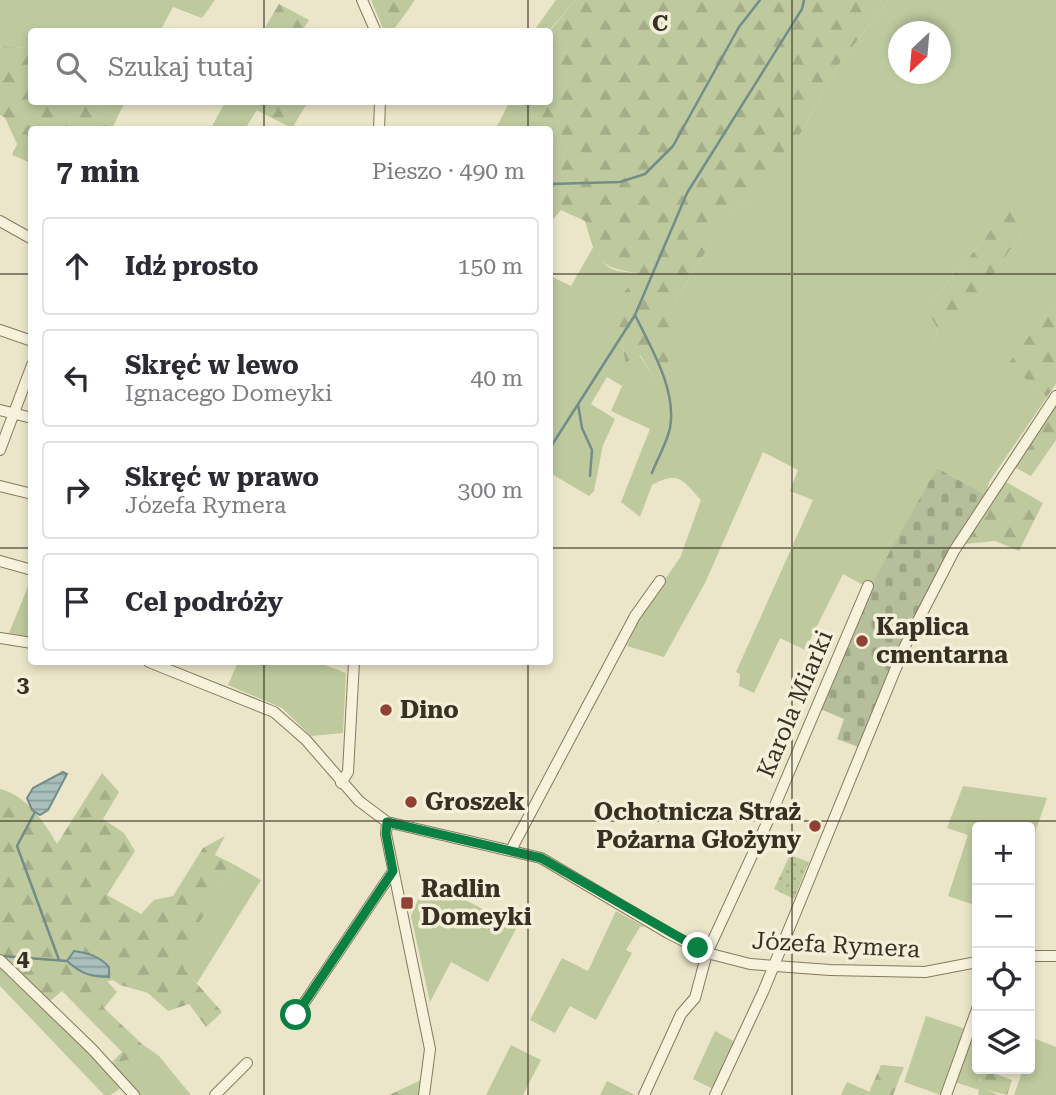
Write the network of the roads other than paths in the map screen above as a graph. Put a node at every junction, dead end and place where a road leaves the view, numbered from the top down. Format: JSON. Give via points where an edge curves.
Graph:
{"nodes":[{"id":1,"x":362,"y":0,"type":"edge"},
{"id":2,"x":374,"y":28,"type":"edge"},
{"id":3,"x":380,"y":105,"type":"edge"},
{"id":4,"x":379,"y":126,"type":"edge"},
{"id":5,"x":0,"y":221,"type":"edge"},
{"id":6,"x":28,"y":237,"type":"edge"},
{"id":7,"x":0,"y":330,"type":"edge"},
{"id":8,"x":28,"y":340,"type":"edge"},
{"id":9,"x":28,"y":375,"type":"edge"},
{"id":10,"x":1056,"y":396,"type":"edge"},
{"id":11,"x":0,"y":410,"type":"edge"},
{"id":12,"x":12,"y":414,"type":"junction"},
{"id":13,"x":28,"y":417,"type":"edge"},
{"id":14,"x":0,"y":450,"type":"edge"},
{"id":15,"x":0,"y":486,"type":"edge"},
{"id":16,"x":28,"y":493,"type":"edge"},
{"id":17,"x":0,"y":561,"type":"edge"},
{"id":18,"x":28,"y":569,"type":"edge"},
{"id":19,"x":660,"y":581,"type":"dead end"},
{"id":20,"x":868,"y":586,"type":"dead end"},
{"id":21,"x":0,"y":638,"type":"edge"},
{"id":22,"x":28,"y":642,"type":"edge"},
{"id":23,"x":156,"y":665,"type":"edge"},
{"id":24,"x":354,"y":665,"type":"edge"},
{"id":25,"x":350,"y":752,"type":"junction"},
{"id":26,"x":330,"y":770,"type":"junction"},
{"id":27,"x":341,"y":783,"type":"junction"},
{"id":28,"x":387,"y":822,"type":"junction"},
{"id":29,"x":511,"y":850,"type":"junction"},
{"id":30,"x":393,"y":871,"type":"junction"},
{"id":31,"x":707,"y":953,"type":"junction"},
{"id":32,"x":1035,"y":956,"type":"edge"},
{"id":33,"x":1056,"y":956,"type":"edge"},
{"id":34,"x":0,"y":960,"type":"edge"},
{"id":35,"x":972,"y":963,"type":"edge"},
{"id":36,"x":774,"y":967,"type":"junction"},
{"id":37,"x":976,"y":1011,"type":"edge"},
{"id":38,"x":296,"y":1015,"type":"dead end"},
{"id":39,"x":247,"y":1063,"type":"dead end"},
{"id":40,"x":134,"y":1095,"type":"edge"},
{"id":41,"x":215,"y":1095,"type":"edge"},
{"id":42,"x":424,"y":1095,"type":"edge"},
{"id":43,"x":644,"y":1095,"type":"edge"},
{"id":44,"x":715,"y":1095,"type":"edge"},
{"id":45,"x":946,"y":1095,"type":"edge"}],
"edges":[{"from":1,"to":2,"type":"street"},
{"from":3,"to":4,"type":"street"},
{"from":5,"to":6,"type":"street"},
{"from":7,"to":8,"type":"street"},
{"from":9,"to":12,"type":"street"},
{"from":10,"to":36,"type":"street","via":[[954,551],[917,622]]},
{"from":11,"to":12,"type":"street"},
{"from":12,"to":13,"type":"street"},
{"from":12,"to":14,"type":"street"},
{"from":15,"to":16,"type":"street"},
{"from":17,"to":18,"type":"street"},
{"from":19,"to":29,"type":"street","via":[[635,616]]},
{"from":20,"to":31,"type":"street","name":"Karola Miarki"},
{"from":21,"to":22,"type":"street"},
{"from":23,"to":26,"type":"street","name":"Józefa Rymera","via":[[274,712],[306,740]]},
{"from":24,"to":25,"type":"street"},
{"from":25,"to":26,"type":"street"},
{"from":25,"to":27,"type":"street","via":[[348,772]]},
{"from":26,"to":27,"type":"street","name":"Józefa Rymera"},
{"from":27,"to":28,"type":"street","name":"Józefa Rymera"},
{"from":28,"to":29,"type":"street","name":"Józefa Rymera"},
{"from":28,"to":30,"type":"street"},
{"from":29,"to":31,"type":"street","name":"Józefa Rymera","via":[[541,858]]},
{"from":30,"to":38,"type":"street"},
{"from":30,"to":42,"type":"street","via":[[430,1049]]},
{"from":31,"to":36,"type":"street","name":"Józefa Rymera"},
{"from":31,"to":43,"type":"street","name":"Karola Miarki","via":[[695,998],[681,1014]]},
{"from":32,"to":33,"type":"street"},
{"from":34,"to":40,"type":"street"},
{"from":35,"to":36,"type":"street","name":"Józefa Rymera","via":[[925,972]]},
{"from":36,"to":44,"type":"street"},
{"from":37,"to":45,"type":"street"},
{"from":39,"to":41,"type":"street"}]}
